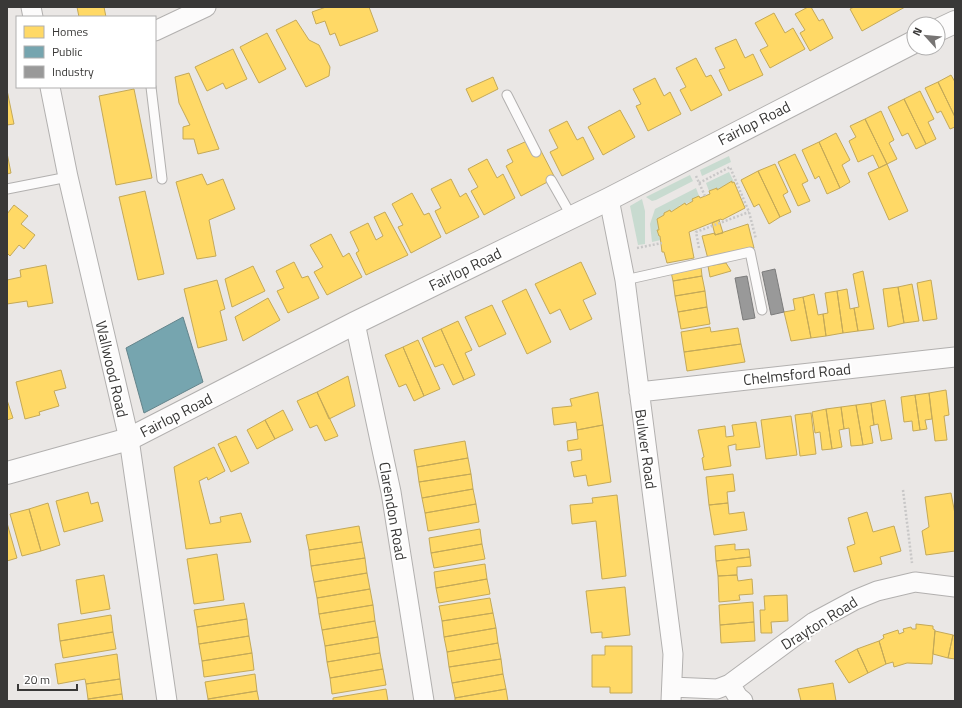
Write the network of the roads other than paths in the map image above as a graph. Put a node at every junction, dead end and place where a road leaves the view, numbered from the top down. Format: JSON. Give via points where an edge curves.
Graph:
{"nodes":[{"id":1,"x":206,"y":7,"type":"edge"},
{"id":2,"x":156,"y":31,"type":"edge"},
{"id":3,"x":906,"y":46,"type":"edge"},
{"id":4,"x":50,"y":88,"type":"edge"},
{"id":5,"x":151,"y":88,"type":"edge"},
{"id":6,"x":507,"y":95,"type":"dead end"},
{"id":7,"x":536,"y":152,"type":"dead end"},
{"id":8,"x":68,"y":177,"type":"junction"},
{"id":9,"x":162,"y":179,"type":"dead end"},
{"id":10,"x":551,"y":180,"type":"dead end"},
{"id":11,"x":7,"y":189,"type":"edge"},
{"id":12,"x":609,"y":199,"type":"junction"},
{"id":13,"x":572,"y":217,"type":"junction"},
{"id":14,"x":625,"y":280,"type":"junction"},
{"id":15,"x":762,"y":310,"type":"dead end"},
{"id":16,"x":355,"y":323,"type":"junction"},
{"id":17,"x":955,"y":357,"type":"edge"},
{"id":18,"x":639,"y":392,"type":"junction"},
{"id":19,"x":128,"y":439,"type":"junction"},
{"id":20,"x":7,"y":473,"type":"edge"},
{"id":21,"x":955,"y":587,"type":"edge"},
{"id":22,"x":722,"y":691,"type":"edge"},
{"id":23,"x":672,"y":694,"type":"edge"},
{"id":24,"x":167,"y":701,"type":"edge"},
{"id":25,"x":424,"y":701,"type":"edge"},
{"id":26,"x":743,"y":701,"type":"edge"}],
"edges":[{"from":1,"to":2,"type":"street"},
{"from":3,"to":12,"type":"street","name":"Fairlop Road"},
{"from":4,"to":8,"type":"street","name":"Wallwood Road"},
{"from":5,"to":9,"type":"lane"},
{"from":6,"to":7,"type":"lane"},
{"from":8,"to":11,"type":"lane"},
{"from":8,"to":19,"type":"street","name":"Wallwood Road"},
{"from":10,"to":13,"type":"lane"},
{"from":12,"to":13,"type":"street","name":"Fairlop Road"},
{"from":12,"to":14,"type":"street","name":"Bulwer Road"},
{"from":13,"to":16,"type":"street","name":"Fairlop Road"},
{"from":14,"to":15,"type":"lane","via":[[750,252]]},
{"from":14,"to":18,"type":"street","name":"Bulwer Road"},
{"from":16,"to":19,"type":"street","name":"Fairlop Road"},
{"from":16,"to":25,"type":"street","name":"Clarendon Road","via":[[391,492]]},
{"from":17,"to":18,"type":"street","name":"Chelmsford Road"},
{"from":18,"to":23,"type":"street","name":"Bulwer Road","via":[[673,654]]},
{"from":19,"to":20,"type":"street","name":"Fairlop Road"},
{"from":19,"to":24,"type":"street","name":"Wallwood Road"},
{"from":21,"to":22,"type":"street","name":"Drayton Road","via":[[915,582],[877,591],[855,600],[814,622]]},
{"from":22,"to":23,"type":"street"},
{"from":22,"to":26,"type":"street"}]}
